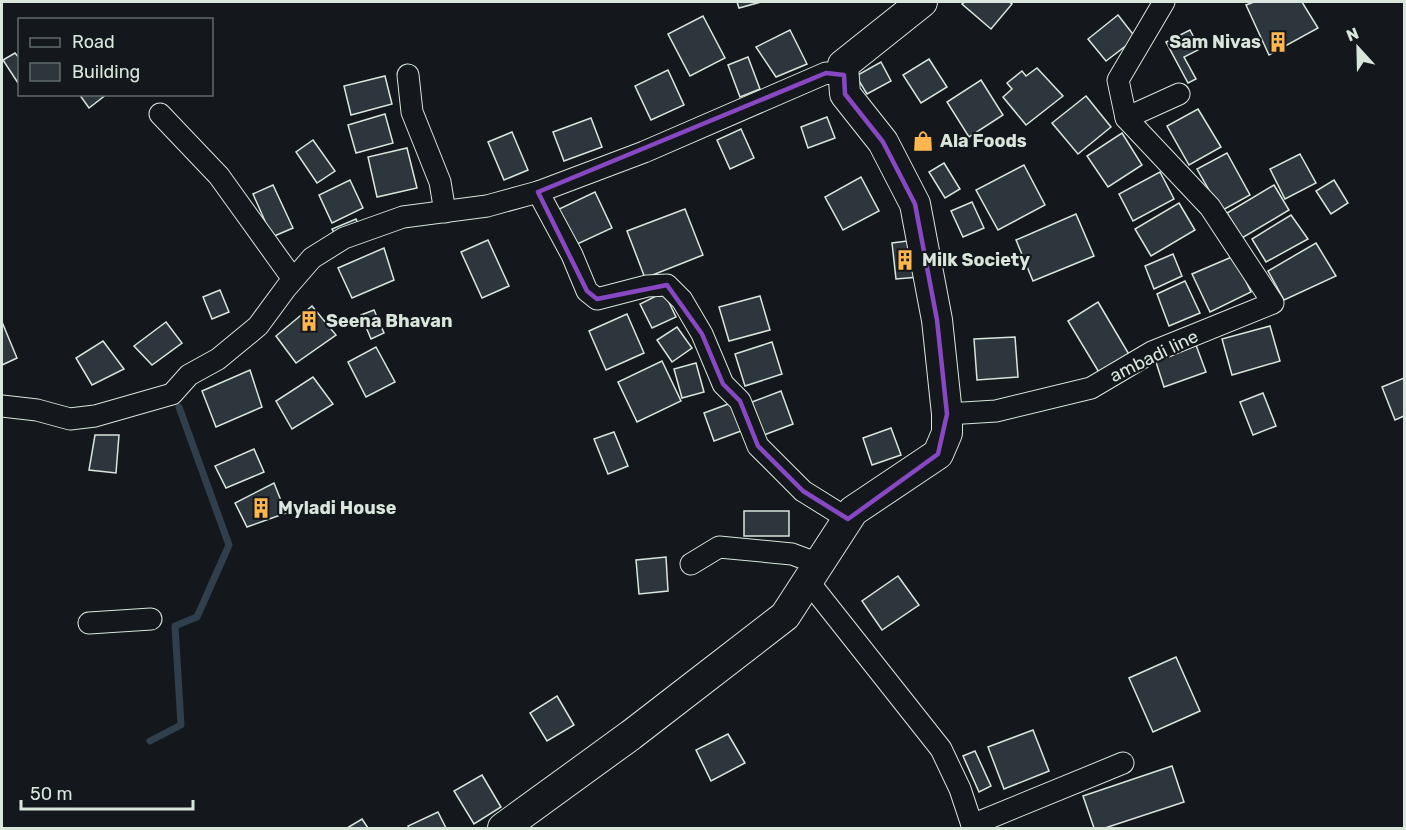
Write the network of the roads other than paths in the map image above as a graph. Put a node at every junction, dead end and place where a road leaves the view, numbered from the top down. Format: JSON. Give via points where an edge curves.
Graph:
{"nodes":[{"id":1,"x":922,"y":2,"type":"edge"},
{"id":2,"x":1164,"y":2,"type":"edge"},
{"id":3,"x":408,"y":75,"type":"dead end"},
{"id":4,"x":844,"y":75,"type":"junction"},
{"id":5,"x":1179,"y":93,"type":"dead end"},
{"id":6,"x":160,"y":114,"type":"dead end"},
{"id":7,"x":1126,"y":118,"type":"junction"},
{"id":8,"x":538,"y":192,"type":"junction"},
{"id":9,"x":445,"y":212,"type":"junction"},
{"id":10,"x":293,"y":279,"type":"junction"},
{"id":11,"x":2,"y":406,"type":"edge"},
{"id":12,"x":947,"y":414,"type":"junction"},
{"id":13,"x":848,"y":519,"type":"junction"},
{"id":14,"x":692,"y":564,"type":"dead end"},
{"id":15,"x":814,"y":572,"type":"junction"},
{"id":16,"x":151,"y":619,"type":"dead end"},
{"id":17,"x":89,"y":623,"type":"dead end"},
{"id":18,"x":1123,"y":763,"type":"dead end"},
{"id":19,"x":972,"y":827,"type":"edge"},
{"id":20,"x":503,"y":828,"type":"edge"}],
"edges":[{"from":1,"to":4,"type":"main road","via":[[843,65]]},
{"from":2,"to":7,"type":"street","via":[[1118,80]]},
{"from":3,"to":9,"type":"street","via":[[412,112],[440,182]]},
{"from":4,"to":8,"type":"street","via":[[826,73],[644,152]]},
{"from":4,"to":12,"type":"main road","via":[[845,94],[883,142],[915,204],[937,320]]},
{"from":5,"to":7,"type":"street"},
{"from":6,"to":10,"type":"street","via":[[219,176]]},
{"from":7,"to":12,"type":"street","name":"ambadi line","via":[[1210,207],[1273,303],[1152,352],[1091,388],[996,411]]},
{"from":8,"to":9,"type":"street"},
{"from":8,"to":13,"type":"street","via":[[572,255],[586,291],[597,299],[667,285],[682,300],[702,334],[723,384],[740,401],[758,446],[803,491]]},
{"from":9,"to":10,"type":"street","via":[[403,217],[344,238],[312,258]]},
{"from":10,"to":11,"type":"street","via":[[258,326],[218,359],[189,375],[172,394],[95,416],[70,419]]},
{"from":12,"to":13,"type":"main road","via":[[946,433],[938,454],[853,511]]},
{"from":13,"to":15,"type":"main road"},
{"from":14,"to":15,"type":"street","via":[[719,547],[792,554]]},
{"from":15,"to":19,"type":"street","via":[[941,749]]},
{"from":15,"to":20,"type":"main road","via":[[785,616]]},
{"from":16,"to":17,"type":"street"},
{"from":18,"to":19,"type":"street"}]}
